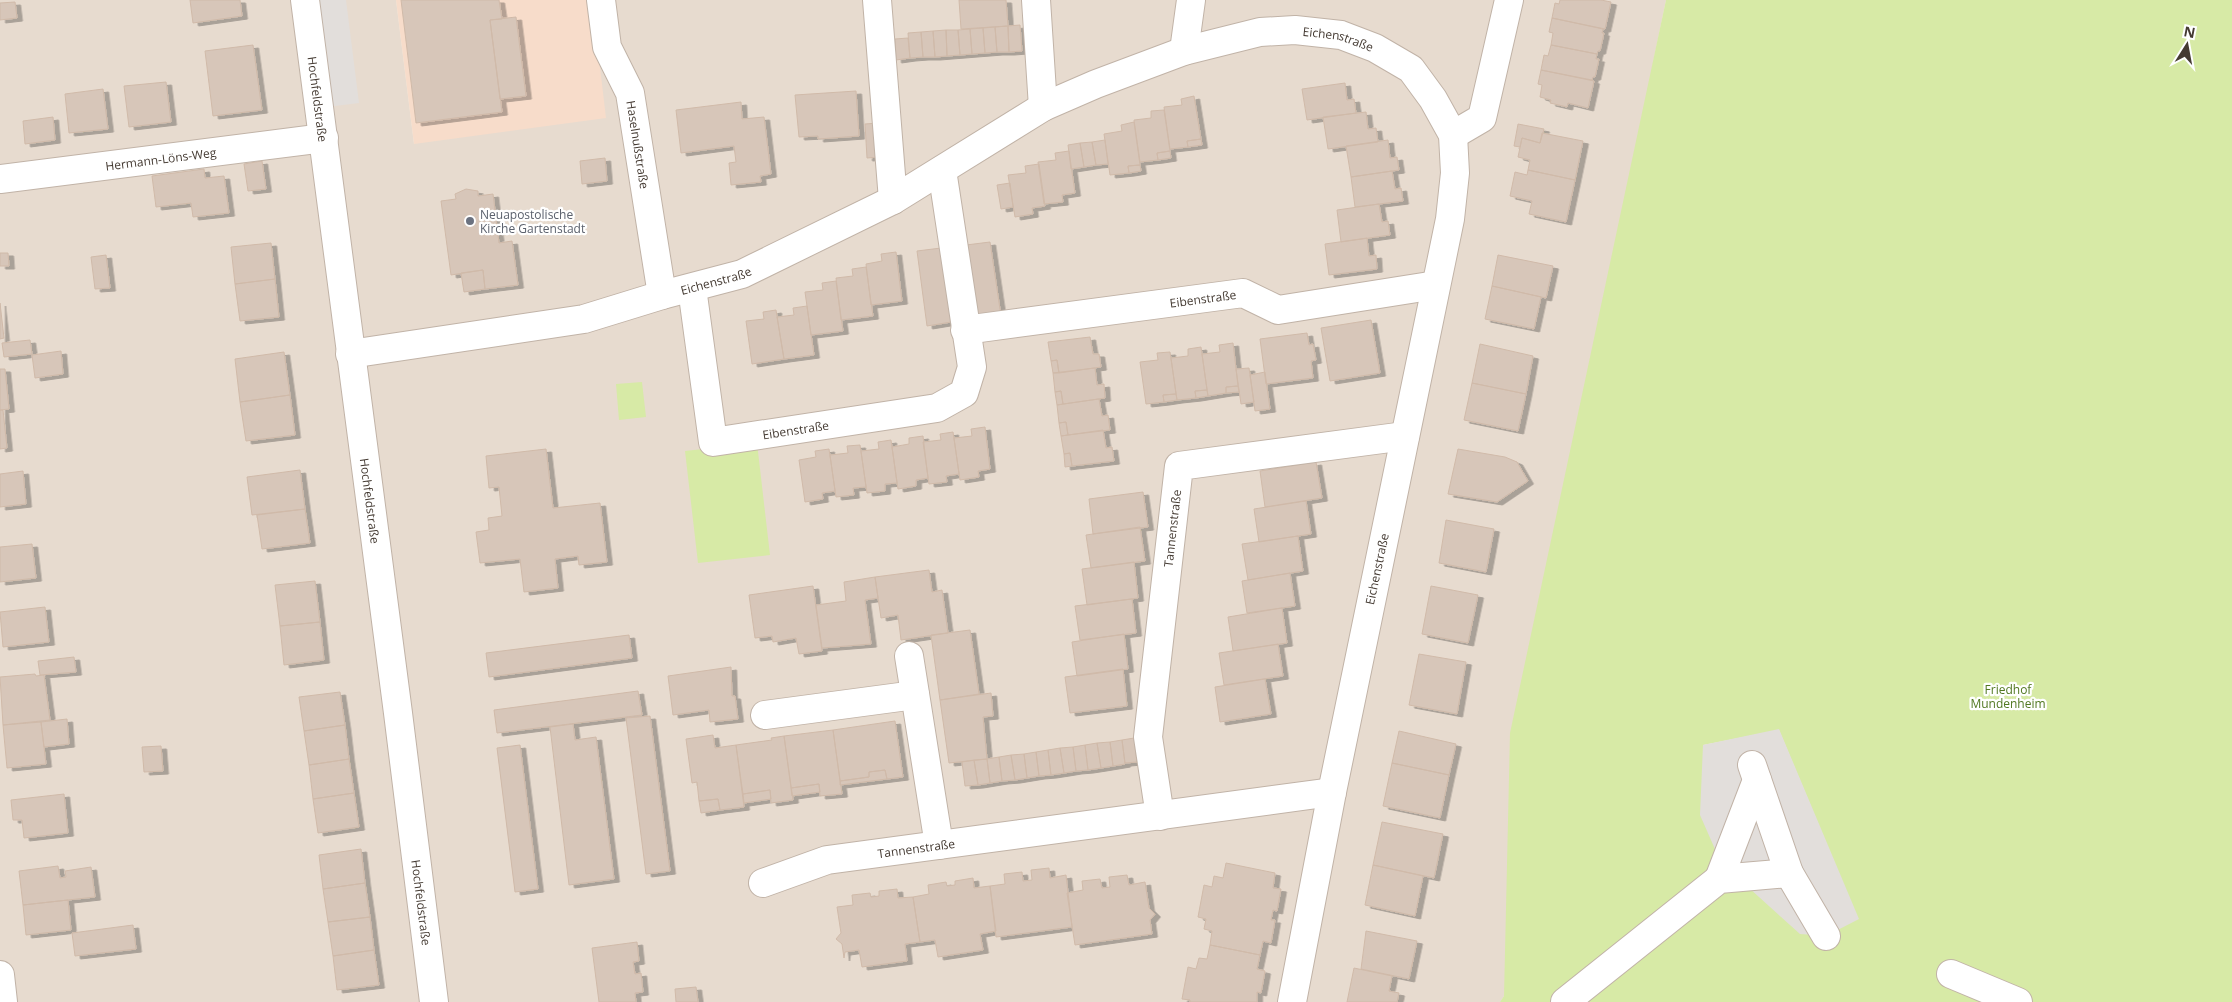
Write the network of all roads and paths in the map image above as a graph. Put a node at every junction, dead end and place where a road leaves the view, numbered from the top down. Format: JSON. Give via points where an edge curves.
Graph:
{"nodes":[{"id":1,"x":306,"y":0,"type":"edge"},
{"id":2,"x":601,"y":0,"type":"edge"},
{"id":3,"x":878,"y":0,"type":"edge"},
{"id":4,"x":1036,"y":0,"type":"edge"},
{"id":5,"x":1191,"y":0,"type":"edge"},
{"id":6,"x":1509,"y":0,"type":"edge"},
{"id":7,"x":1184,"y":51,"type":"junction"},
{"id":8,"x":1043,"y":107,"type":"junction"},
{"id":9,"x":1453,"y":135,"type":"junction"},
{"id":10,"x":324,"y":138,"type":"junction"},
{"id":11,"x":942,"y":170,"type":"junction"},
{"id":12,"x":0,"y":179,"type":"edge"},
{"id":13,"x":893,"y":200,"type":"junction"},
{"id":14,"x":1436,"y":285,"type":"junction"},
{"id":15,"x":692,"y":288,"type":"junction"},
{"id":16,"x":662,"y":294,"type":"junction"},
{"id":17,"x":965,"y":330,"type":"junction"},
{"id":18,"x":350,"y":354,"type":"junction"},
{"id":19,"x":1405,"y":436,"type":"junction"},
{"id":20,"x":909,"y":656,"type":"dead end"},
{"id":21,"x":915,"y":695,"type":"junction"},
{"id":22,"x":765,"y":715,"type":"dead end"},
{"id":23,"x":1332,"y":792,"type":"junction"},
{"id":24,"x":1160,"y":816,"type":"junction"},
{"id":25,"x":939,"y":845,"type":"junction"},
{"id":26,"x":1789,"y":873,"type":"junction"},
{"id":27,"x":1719,"y":879,"type":"junction"},
{"id":28,"x":763,"y":883,"type":"dead end"},
{"id":29,"x":1826,"y":936,"type":"dead end"},
{"id":30,"x":1951,"y":974,"type":"dead end"},
{"id":31,"x":0,"y":975,"type":"edge"},
{"id":32,"x":3,"y":1002,"type":"edge"},
{"id":33,"x":434,"y":1002,"type":"edge"},
{"id":34,"x":1292,"y":1002,"type":"edge"},
{"id":35,"x":1565,"y":1002,"type":"edge"},
{"id":36,"x":2018,"y":1002,"type":"edge"}],
"edges":[{"from":1,"to":10,"type":"street","name":"Hochfeldstraße"},
{"from":2,"to":16,"type":"street","name":"Haselnußstraße","via":[[607,47],[630,94]]},
{"from":3,"to":13,"type":"street"},
{"from":4,"to":8,"type":"street"},
{"from":5,"to":7,"type":"street"},
{"from":6,"to":9,"type":"street","via":[[1482,118]]},
{"from":7,"to":8,"type":"street","name":"Eichenstraße"},
{"from":7,"to":9,"type":"street","name":"Eichenstraße","via":[[1260,32],[1295,30],[1341,35],[1375,48],[1411,69]]},
{"from":8,"to":11,"type":"street","name":"Eichenstraße"},
{"from":9,"to":14,"type":"street","name":"Eichenstraße","via":[[1455,173],[1450,218]]},
{"from":10,"to":12,"type":"street","name":"Hermann-Löns-Weg"},
{"from":10,"to":18,"type":"street","name":"Hochfeldstraße"},
{"from":11,"to":13,"type":"street","name":"Eichenstraße"},
{"from":11,"to":17,"type":"street","name":"Eibenstraße"},
{"from":13,"to":15,"type":"street","name":"Eichenstraße","via":[[742,274]]},
{"from":14,"to":17,"type":"street","name":"Eibenstraße","via":[[1278,310],[1243,293]]},
{"from":14,"to":19,"type":"street","name":"Eichenstraße"},
{"from":15,"to":16,"type":"street","name":"Eichenstraße"},
{"from":15,"to":17,"type":"street","name":"Eibenstraße","via":[[713,442],[937,408],[964,393],[972,367]]},
{"from":16,"to":18,"type":"street","name":"Eichenstraße","via":[[584,320]]},
{"from":18,"to":33,"type":"street","name":"Hochfeldstraße"},
{"from":19,"to":23,"type":"street","name":"Eichenstraße"},
{"from":19,"to":24,"type":"street","name":"Tannenstraße","via":[[1179,466],[1148,736]]},
{"from":20,"to":21,"type":"street"},
{"from":21,"to":22,"type":"street"},
{"from":21,"to":25,"type":"street"},
{"from":23,"to":24,"type":"street","name":"Tannenstraße"},
{"from":23,"to":34,"type":"street","name":"Eichenstraße"},
{"from":24,"to":25,"type":"street","name":"Tannenstraße"},
{"from":25,"to":28,"type":"street","name":"Tannenstraße","via":[[827,860]]},
{"from":26,"to":27,"type":"street"},
{"from":26,"to":27,"type":"street","via":[[1754,772]]},
{"from":26,"to":29,"type":"street"},
{"from":27,"to":35,"type":"street"},
{"from":30,"to":36,"type":"street"},
{"from":31,"to":32,"type":"street"}]}
